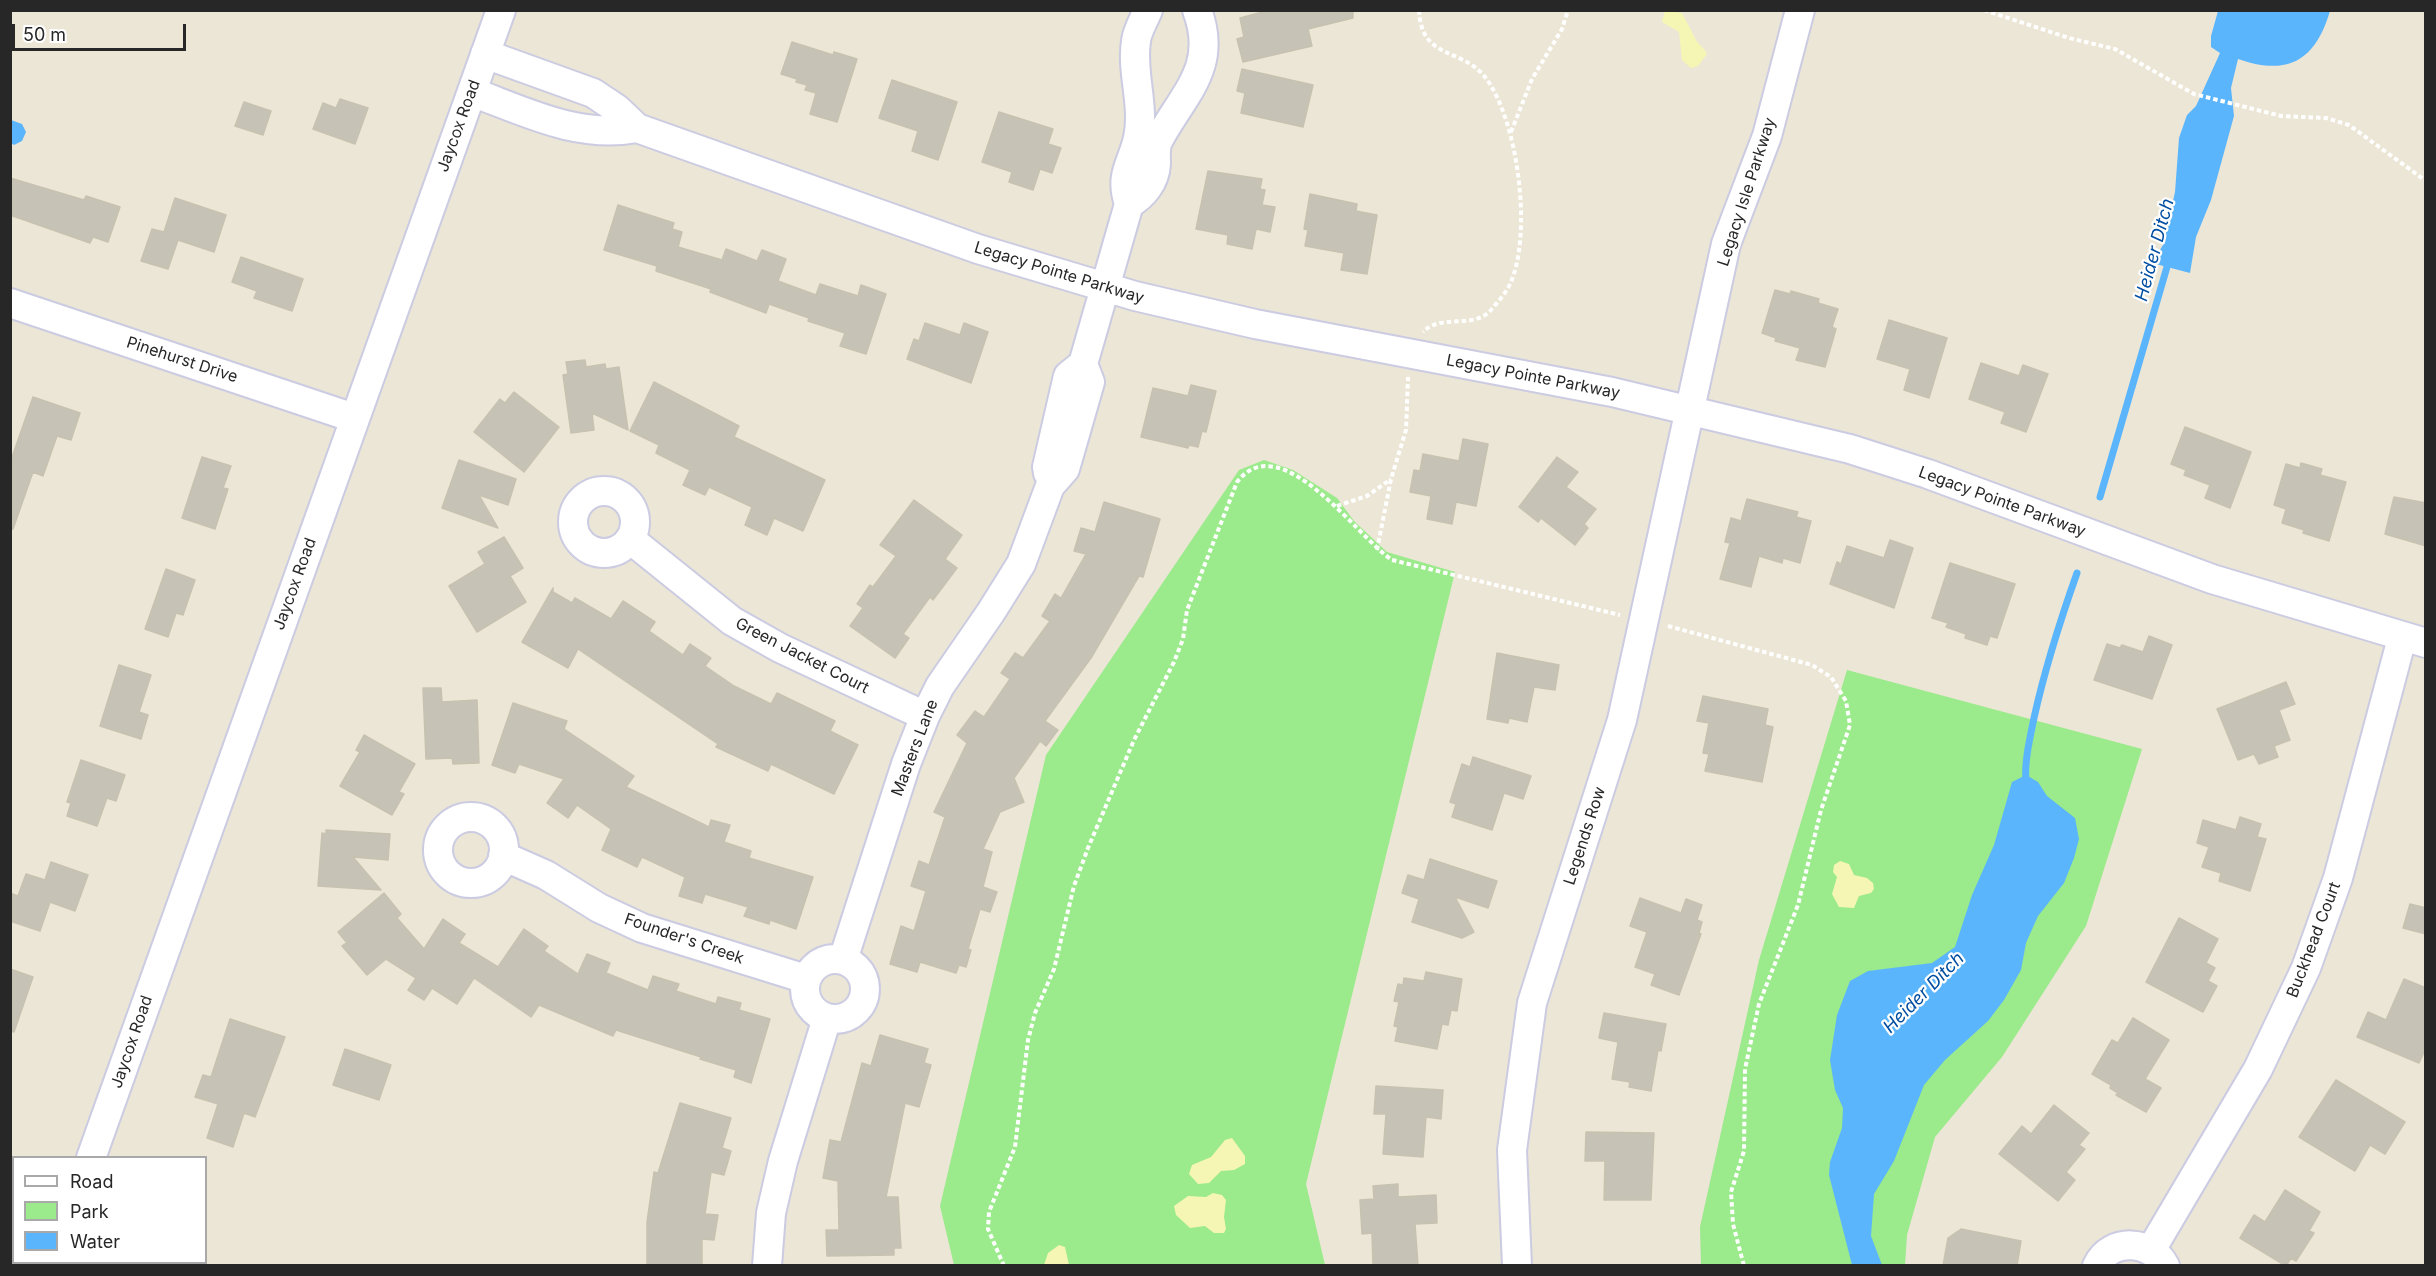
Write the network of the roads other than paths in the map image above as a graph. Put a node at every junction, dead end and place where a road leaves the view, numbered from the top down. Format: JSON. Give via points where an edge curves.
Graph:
{"nodes":[{"id":1,"x":501,"y":10,"type":"edge"},
{"id":2,"x":1148,"y":10,"type":"edge"},
{"id":3,"x":1197,"y":10,"type":"edge"},
{"id":4,"x":1800,"y":10,"type":"edge"},
{"id":5,"x":485,"y":54,"type":"junction"},
{"id":6,"x":472,"y":92,"type":"junction"},
{"id":7,"x":637,"y":128,"type":"junction"},
{"id":8,"x":1147,"y":141,"type":"junction"},
{"id":9,"x":1104,"y":288,"type":"junction"},
{"id":10,"x":10,"y":303,"type":"edge"},
{"id":11,"x":1692,"y":410,"type":"junction"},
{"id":12,"x":354,"y":418,"type":"junction"},
{"id":13,"x":630,"y":539,"type":"dead end"},
{"id":14,"x":2414,"y":641,"type":"edge"},
{"id":15,"x":925,"y":716,"type":"junction"},
{"id":16,"x":503,"y":856,"type":"dead end"},
{"id":17,"x":843,"y":960,"type":"junction"},
{"id":18,"x":806,"y":979,"type":"junction"},
{"id":19,"x":827,"y":1018,"type":"junction"},
{"id":20,"x":92,"y":1156,"type":"edge"},
{"id":21,"x":2158,"y":1258,"type":"edge"},
{"id":22,"x":767,"y":1266,"type":"edge"},
{"id":23,"x":1517,"y":1266,"type":"edge"},
{"id":24,"x":2097,"y":1266,"type":"edge"}],
"edges":[{"from":1,"to":5,"type":"street","name":"Jaycox Road"},
{"from":2,"to":8,"type":"street","via":[[1136,39],[1135,72]]},
{"from":3,"to":8,"type":"street","via":[[1203,26],[1204,51],[1197,81]]},
{"from":4,"to":11,"type":"street","name":"Legacy Isle Parkway","via":[[1767,136],[1726,244]]},
{"from":5,"to":6,"type":"street","name":"Jaycox Road"},
{"from":5,"to":7,"type":"street","name":"Legacy Pointe Parkway","via":[[593,93]]},
{"from":6,"to":7,"type":"street","name":"Legacy Pointe Parkway","via":[[579,130],[611,133]]},
{"from":6,"to":12,"type":"street","name":"Jaycox Road"},
{"from":7,"to":9,"type":"street","name":"Legacy Pointe Parkway","via":[[967,245]]},
{"from":8,"to":9,"type":"street","name":"Masters Lane","via":[[1156,168],[1144,195],[1129,204]]},
{"from":9,"to":11,"type":"street","name":"Legacy Pointe Parkway","via":[[1255,324]]},
{"from":9,"to":15,"type":"street","name":"Masters Lane","via":[[1083,364],[1090,382],[1068,422],[1065,469],[1050,486],[1021,564],[940,686]]},
{"from":10,"to":12,"type":"street","name":"Pinehurst Drive"},
{"from":11,"to":14,"type":"street","name":"Legacy Pointe Parkway","via":[[1851,449],[2212,579]]},
{"from":11,"to":23,"type":"street","name":"Legends Row","via":[[1622,720],[1532,1003],[1512,1150]]},
{"from":12,"to":20,"type":"street","name":"Jaycox Road"},
{"from":13,"to":15,"type":"street","name":"Green Jacket Court","via":[[732,621],[780,648]]},
{"from":14,"to":21,"type":"street","name":"Buckhead Court","via":[[2306,969]]},
{"from":15,"to":17,"type":"street","name":"Masters Lane"},
{"from":16,"to":18,"type":"street","name":"Founder's Creek","via":[[642,928]]},
{"from":17,"to":18,"type":"street","via":[[817,965]]},
{"from":17,"to":19,"type":"street","via":[[860,972],[865,992],[862,1002],[848,1017]]},
{"from":18,"to":19,"type":"street","via":[[806,999],[811,1008]]},
{"from":19,"to":22,"type":"street","via":[[783,1161],[771,1213]]},
{"from":21,"to":24,"type":"street","name":"Buckhead Court","via":[[2138,1245],[2123,1246],[2110,1251]]}]}
